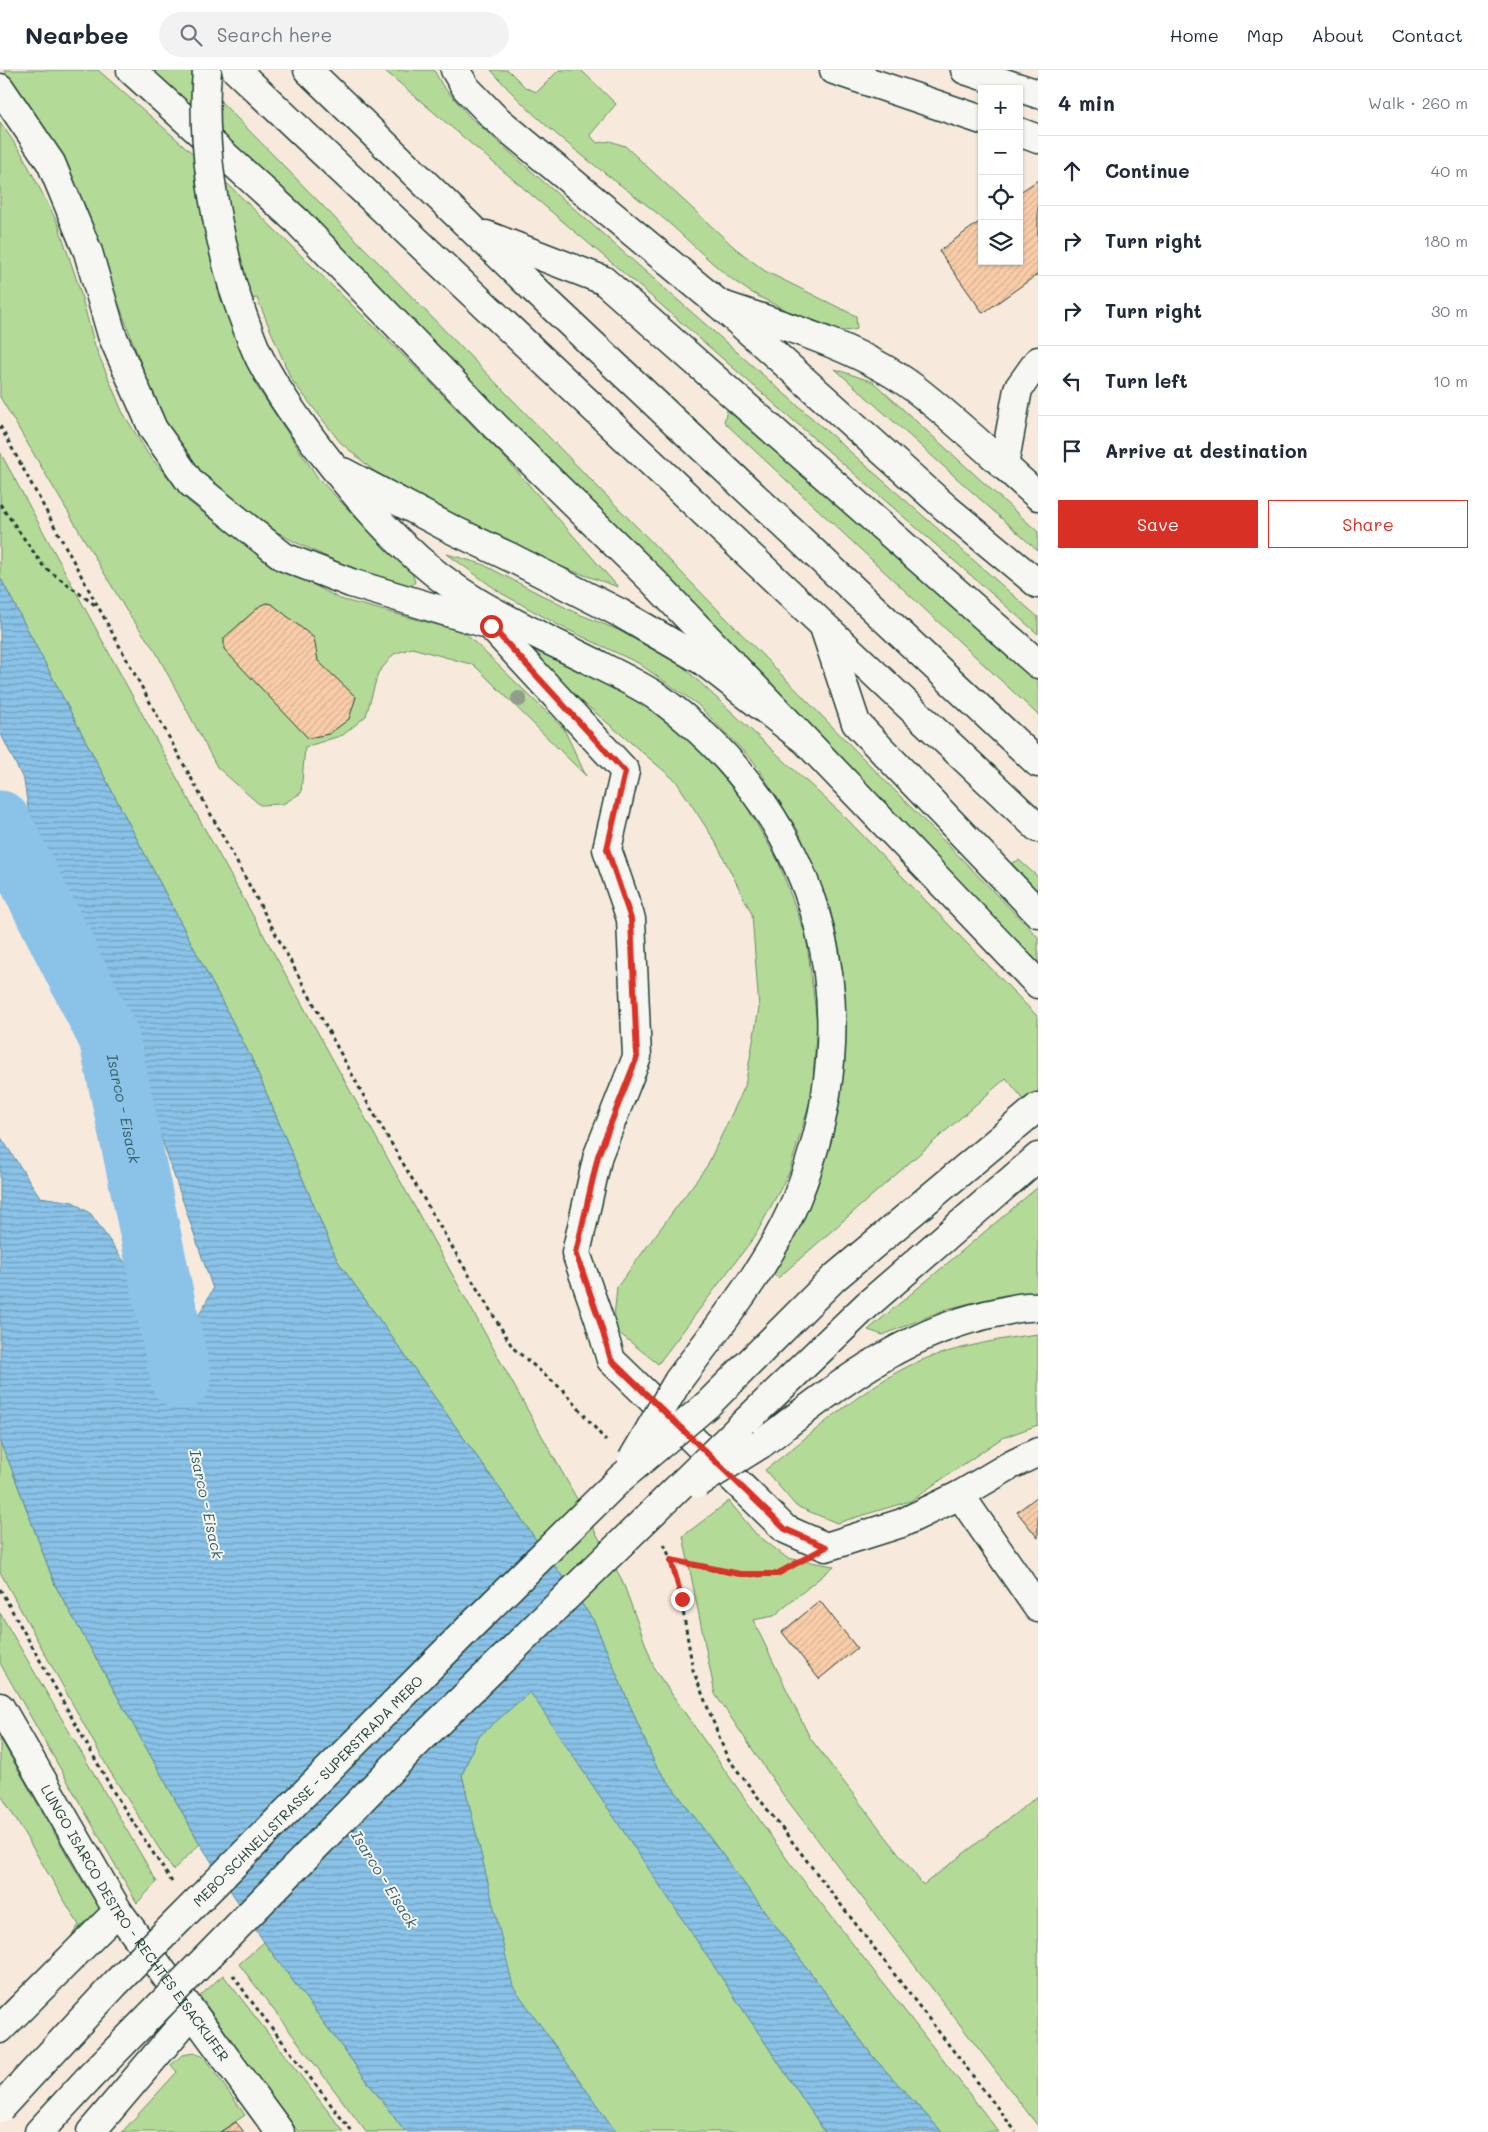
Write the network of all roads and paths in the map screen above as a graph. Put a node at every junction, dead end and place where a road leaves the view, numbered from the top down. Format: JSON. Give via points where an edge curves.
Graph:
{"nodes":[{"id":1,"x":132,"y":70,"type":"edge"},
{"id":2,"x":206,"y":70,"type":"edge"},
{"id":3,"x":236,"y":70,"type":"edge"},
{"id":4,"x":308,"y":70,"type":"edge"},
{"id":5,"x":455,"y":70,"type":"edge"},
{"id":6,"x":834,"y":70,"type":"edge"},
{"id":7,"x":965,"y":70,"type":"edge"},
{"id":8,"x":0,"y":88,"type":"edge"},
{"id":9,"x":1038,"y":94,"type":"edge"},
{"id":10,"x":978,"y":119,"type":"edge"},
{"id":11,"x":1023,"y":133,"type":"edge"},
{"id":12,"x":1038,"y":139,"type":"edge"},
{"id":13,"x":476,"y":231,"type":"junction"},
{"id":14,"x":719,"y":304,"type":"junction"},
{"id":15,"x":1038,"y":361,"type":"edge"},
{"id":16,"x":0,"y":426,"type":"edge"},
{"id":17,"x":333,"y":466,"type":"junction"},
{"id":18,"x":1004,"y":466,"type":"junction"},
{"id":19,"x":1038,"y":496,"type":"edge"},
{"id":20,"x":0,"y":504,"type":"edge"},
{"id":21,"x":1038,"y":584,"type":"edge"},
{"id":22,"x":98,"y":607,"type":"junction"},
{"id":23,"x":491,"y":626,"type":"junction"},
{"id":24,"x":824,"y":626,"type":"junction"},
{"id":25,"x":551,"y":641,"type":"junction"},
{"id":26,"x":1038,"y":664,"type":"edge"},
{"id":27,"x":802,"y":738,"type":"junction"},
{"id":28,"x":1038,"y":763,"type":"edge"},
{"id":29,"x":1038,"y":828,"type":"edge"},
{"id":30,"x":1038,"y":913,"type":"edge"},
{"id":31,"x":1038,"y":984,"type":"edge"},
{"id":32,"x":1028,"y":1115,"type":"edge"},
{"id":33,"x":1038,"y":1156,"type":"edge"},
{"id":34,"x":1038,"y":1306,"type":"edge"},
{"id":35,"x":606,"y":1442,"type":"dead end"},
{"id":36,"x":1038,"y":1452,"type":"edge"},
{"id":37,"x":621,"y":1478,"type":"junction"},
{"id":38,"x":960,"y":1496,"type":"junction"},
{"id":39,"x":658,"y":1507,"type":"junction"},
{"id":40,"x":660,"y":1536,"type":"dead end"},
{"id":41,"x":826,"y":1547,"type":"junction"},
{"id":42,"x":671,"y":1560,"type":"junction"},
{"id":43,"x":0,"y":1589,"type":"edge"},
{"id":44,"x":1038,"y":1608,"type":"edge"},
{"id":45,"x":0,"y":1707,"type":"edge"},
{"id":46,"x":178,"y":1890,"type":"dead end"},
{"id":47,"x":118,"y":1911,"type":"junction"},
{"id":48,"x":231,"y":1972,"type":"dead end"},
{"id":49,"x":192,"y":2013,"type":"junction"},
{"id":50,"x":0,"y":2030,"type":"edge"},
{"id":51,"x":0,"y":2108,"type":"edge"},
{"id":52,"x":39,"y":2132,"type":"edge"},
{"id":53,"x":92,"y":2132,"type":"edge"},
{"id":54,"x":280,"y":2132,"type":"edge"},
{"id":55,"x":352,"y":2132,"type":"edge"},
{"id":56,"x":1016,"y":2132,"type":"edge"}],
"edges":[{"from":1,"to":27,"type":"main road","via":[[297,221],[496,427],[654,582]]},
{"from":2,"to":17,"type":"main road","bridge":true,"via":[[205,125],[210,176],[219,235],[234,287],[260,358],[296,420]]},
{"from":3,"to":24,"type":"main road"},
{"from":4,"to":13,"type":"main road"},
{"from":5,"to":14,"type":"main road","via":[[466,88],[494,117]]},
{"from":6,"to":10,"type":"main road"},
{"from":7,"to":9,"type":"main road"},
{"from":8,"to":23,"type":"main road","via":[[50,163],[88,252],[115,344],[154,429],[191,484],[284,557],[351,583]]},
{"from":11,"to":12,"type":"main road"},
{"from":13,"to":26,"type":"main road","via":[[603,280]]},
{"from":13,"to":28,"type":"main road"},
{"from":14,"to":18,"type":"main road","via":[[804,333],[868,361],[913,388]]},
{"from":14,"to":21,"type":"main road","via":[[946,508]]},
{"from":15,"to":18,"type":"main road","via":[[1018,389]]},
{"from":16,"to":22,"type":"path"},
{"from":17,"to":25,"type":"main road","via":[[394,539],[425,566],[476,602]]},
{"from":17,"to":27,"type":"main road","via":[[451,530],[620,613],[703,661]]},
{"from":18,"to":19,"type":"main road"},
{"from":20,"to":22,"type":"path","via":[[44,566]]},
{"from":22,"to":35,"type":"path","via":[[367,1102],[513,1348],[564,1391]]},
{"from":23,"to":25,"type":"main road"},
{"from":23,"to":41,"type":"main road","via":[[625,772],[607,849],[631,919],[637,1057],[598,1156],[576,1253],[611,1360],[785,1529]]},
{"from":24,"to":29,"type":"main road"},
{"from":24,"to":30,"type":"main road","via":[[856,723]]},
{"from":25,"to":37,"type":"main road","bridge":true,"via":[[659,698],[720,751],[752,789],[780,830],[801,871],[816,910],[832,995],[828,1083],[812,1156],[795,1202],[751,1282],[678,1381]]},
{"from":27,"to":31,"type":"main road"},
{"from":32,"to":37,"type":"main road","bridge":true,"via":[[834,1278],[707,1405]]},
{"from":33,"to":39,"type":"main road","bridge":true,"via":[[868,1305]]},
{"from":34,"to":39,"type":"main road","bridge":true,"via":[[977,1316],[913,1341],[857,1372],[761,1444]]},
{"from":36,"to":38,"type":"main road"},
{"from":37,"to":51,"type":"main road","name":"MEBO-SCHNELLSTRASSE - SUPERSTRADA MEBO","bridge":true,"via":[[114,1985]]},
{"from":38,"to":41,"type":"main road","via":[[902,1523]]},
{"from":38,"to":44,"type":"main road"},
{"from":39,"to":52,"type":"main road","bridge":true,"via":[[413,1748]]},
{"from":40,"to":42,"type":"path"},
{"from":41,"to":42,"type":"path","via":[[777,1574],[740,1574]]},
{"from":42,"to":56,"type":"path","via":[[682,1599],[693,1670],[727,1757]]},
{"from":43,"to":46,"type":"path","via":[[113,1791]]},
{"from":45,"to":47,"type":"main road","name":"LUNGO ISARCO DESTRO - RECHTES EISACKUFER"},
{"from":47,"to":49,"type":"main road","name":"LUNGO ISARCO DESTRO - RECHTES EISACKUFER"},
{"from":47,"to":50,"type":"main road"},
{"from":48,"to":55,"type":"path"},
{"from":49,"to":53,"type":"main road"},
{"from":49,"to":54,"type":"main road","name":"LUNGO ISARCO DESTRO - RECHTES EISACKUFER"}]}
